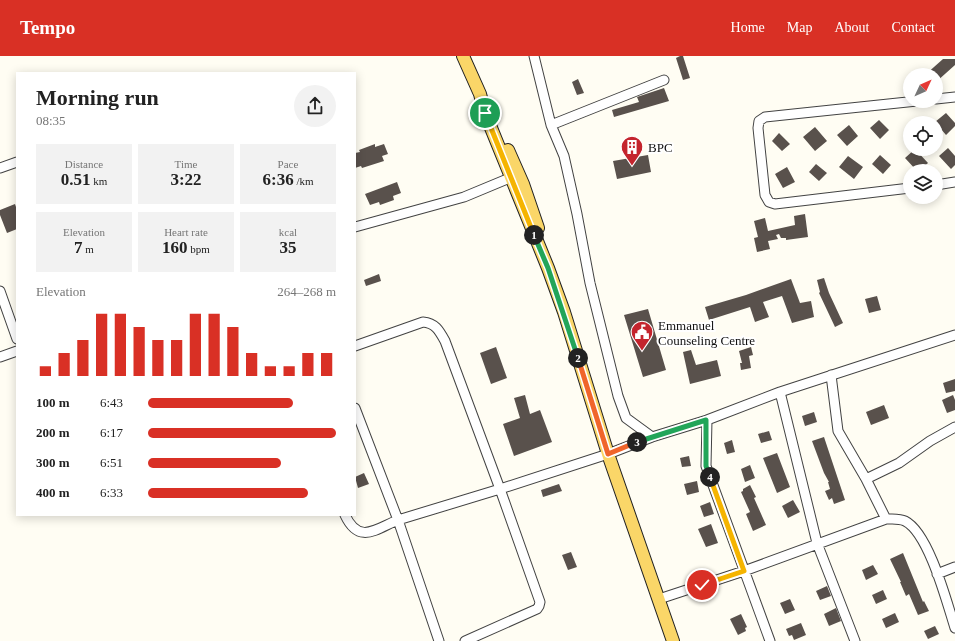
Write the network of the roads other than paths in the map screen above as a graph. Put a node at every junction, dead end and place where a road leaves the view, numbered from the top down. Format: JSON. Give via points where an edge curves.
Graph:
{"nodes":[{"id":1,"x":463,"y":56,"type":"edge"},
{"id":2,"x":534,"y":56,"type":"edge"},
{"id":3,"x":664,"y":80,"type":"dead end"},
{"id":4,"x":955,"y":97,"type":"edge"},
{"id":5,"x":943,"y":98,"type":"edge"},
{"id":6,"x":903,"y":102,"type":"edge"},
{"id":7,"x":551,"y":125,"type":"junction"},
{"id":8,"x":16,"y":162,"type":"edge"},
{"id":9,"x":0,"y":168,"type":"edge"},
{"id":10,"x":515,"y":176,"type":"junction"},
{"id":11,"x":955,"y":182,"type":"edge"},
{"id":12,"x":943,"y":184,"type":"edge"},
{"id":13,"x":903,"y":189,"type":"edge"},
{"id":14,"x":356,"y":227,"type":"edge"},
{"id":15,"x":0,"y":291,"type":"edge"},
{"id":16,"x":955,"y":335,"type":"edge"},
{"id":17,"x":16,"y":336,"type":"edge"},
{"id":18,"x":356,"y":346,"type":"edge"},
{"id":19,"x":16,"y":352,"type":"edge"},
{"id":20,"x":0,"y":357,"type":"edge"},
{"id":21,"x":831,"y":375,"type":"junction"},
{"id":22,"x":780,"y":392,"type":"junction"},
{"id":23,"x":356,"y":411,"type":"edge"},
{"id":24,"x":706,"y":420,"type":"junction"},
{"id":25,"x":955,"y":427,"type":"edge"},
{"id":26,"x":652,"y":436,"type":"junction"},
{"id":27,"x":608,"y":454,"type":"junction"},
{"id":28,"x":866,"y":479,"type":"junction"},
{"id":29,"x":500,"y":489,"type":"junction"},
{"id":30,"x":346,"y":516,"type":"edge"},
{"id":31,"x":886,"y":519,"type":"junction"},
{"id":32,"x":398,"y":520,"type":"junction"},
{"id":33,"x":817,"y":543,"type":"junction"},
{"id":34,"x":955,"y":567,"type":"edge"},
{"id":35,"x":744,"y":571,"type":"junction"},
{"id":36,"x":937,"y":574,"type":"junction"},
{"id":37,"x":659,"y":599,"type":"junction"},
{"id":38,"x":955,"y":628,"type":"edge"},
{"id":39,"x":439,"y":641,"type":"edge"},
{"id":40,"x":465,"y":641,"type":"edge"},
{"id":41,"x":673,"y":641,"type":"edge"},
{"id":42,"x":770,"y":641,"type":"edge"},
{"id":43,"x":855,"y":641,"type":"edge"}],
"edges":[{"from":1,"to":10,"type":"main road","via":[[480,94],[491,110]]},
{"from":2,"to":7,"type":"street"},
{"from":3,"to":7,"type":"street"},
{"from":4,"to":5,"type":"street"},
{"from":6,"to":13,"type":"street","via":[[765,117],[759,121],[758,128],[765,195],[769,202],[775,204]]},
{"from":7,"to":26,"type":"street","via":[[564,156],[591,291],[618,396],[626,418]]},
{"from":8,"to":9,"type":"street"},
{"from":10,"to":14,"type":"street","via":[[464,197]]},
{"from":10,"to":27,"type":"main road","via":[[543,240],[548,268]]},
{"from":11,"to":12,"type":"street"},
{"from":15,"to":17,"type":"street"},
{"from":16,"to":21,"type":"street"},
{"from":18,"to":29,"type":"street","via":[[423,322],[435,326],[445,340]]},
{"from":19,"to":20,"type":"street"},
{"from":21,"to":22,"type":"street"},
{"from":21,"to":28,"type":"street","via":[[838,431]]},
{"from":22,"to":24,"type":"street"},
{"from":22,"to":33,"type":"street"},
{"from":23,"to":32,"type":"street"},
{"from":24,"to":26,"type":"street"},
{"from":24,"to":35,"type":"street","via":[[706,466]]},
{"from":25,"to":28,"type":"street","via":[[899,463]]},
{"from":26,"to":27,"type":"street"},
{"from":27,"to":29,"type":"street"},
{"from":27,"to":37,"type":"main road"},
{"from":28,"to":31,"type":"street"},
{"from":29,"to":32,"type":"street"},
{"from":29,"to":40,"type":"street","via":[[539,597],[539,606],[531,612]]},
{"from":30,"to":32,"type":"street","via":[[355,530],[361,533]]},
{"from":31,"to":33,"type":"street"},
{"from":31,"to":36,"type":"street","via":[[905,521],[914,528],[924,542]]},
{"from":32,"to":39,"type":"street"},
{"from":33,"to":35,"type":"street"},
{"from":33,"to":43,"type":"street"},
{"from":34,"to":36,"type":"street"},
{"from":35,"to":37,"type":"street"},
{"from":35,"to":42,"type":"street"},
{"from":36,"to":38,"type":"street"},
{"from":37,"to":41,"type":"main road"}]}
